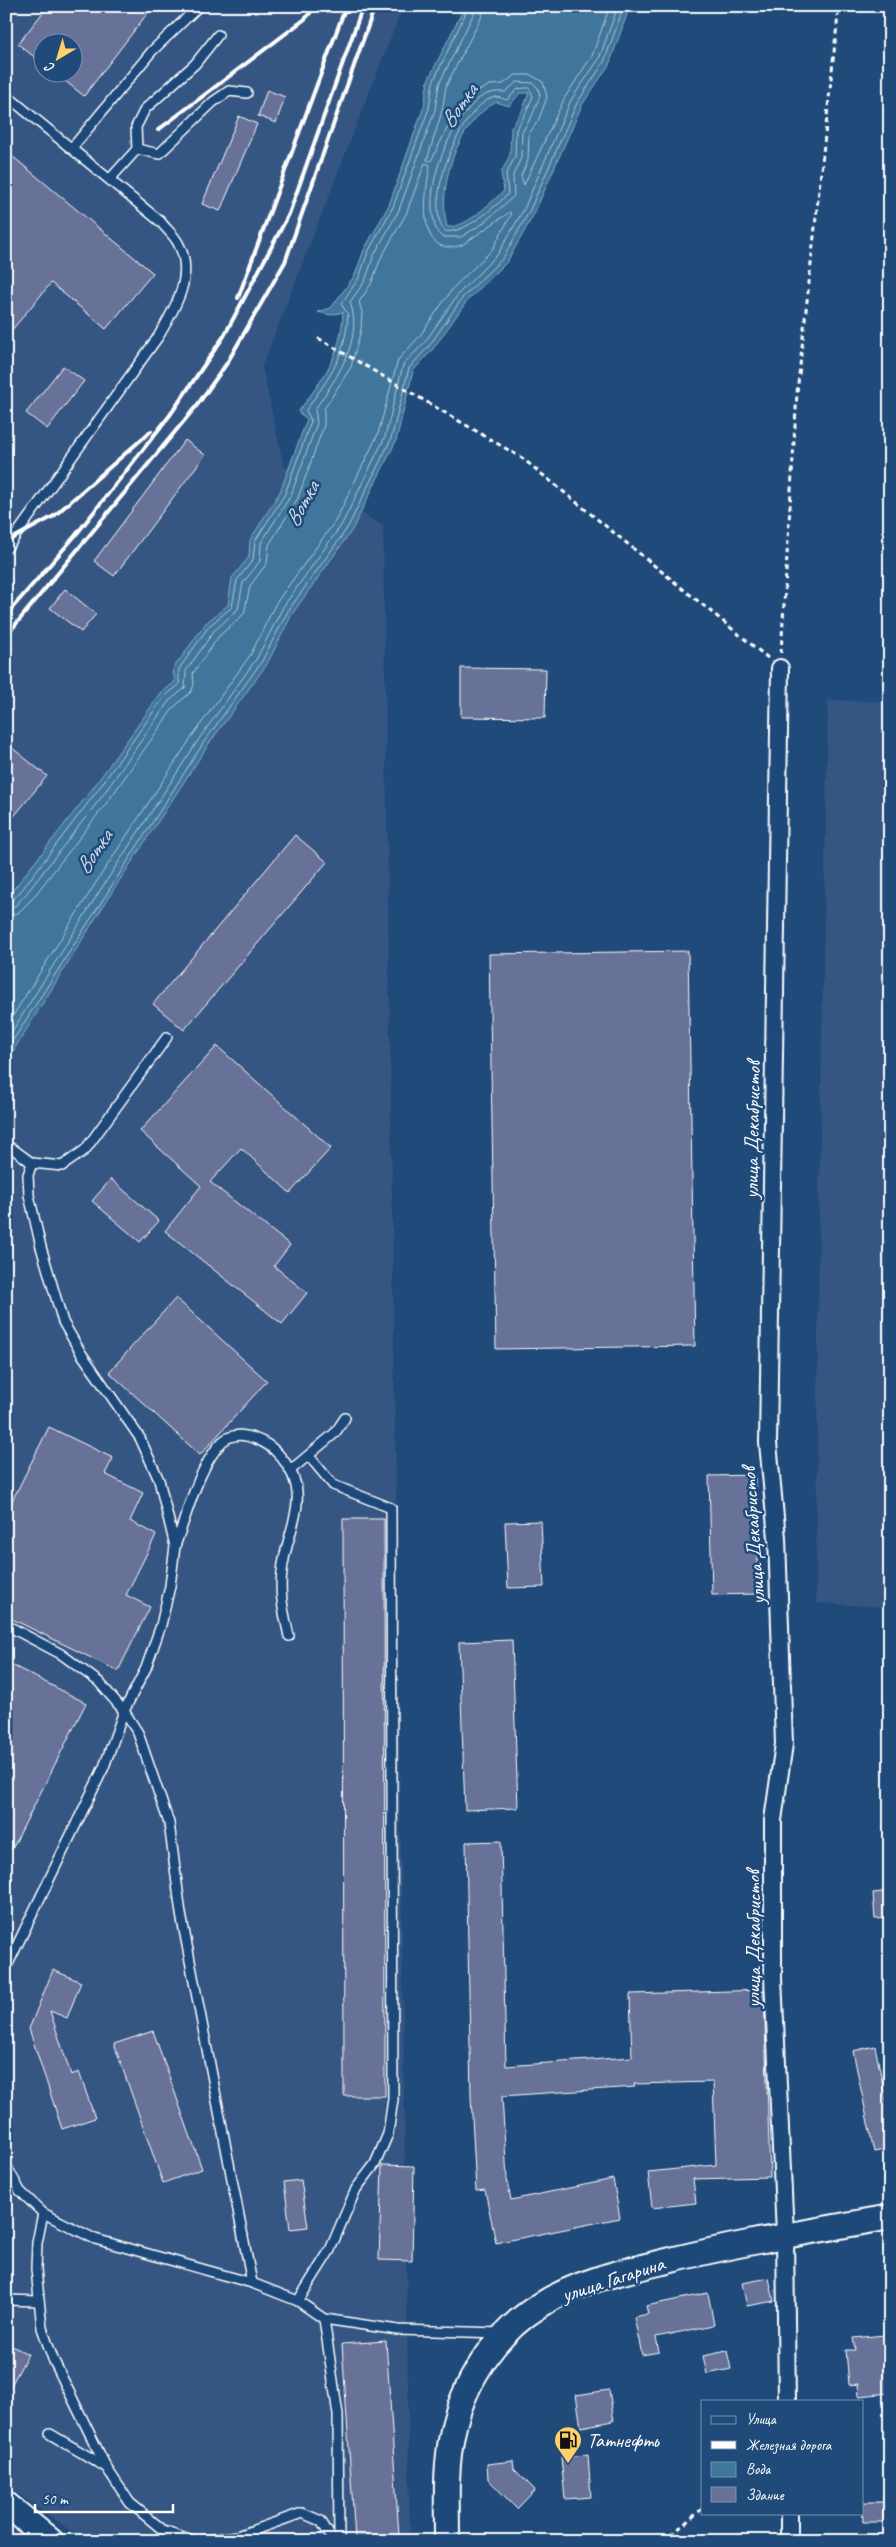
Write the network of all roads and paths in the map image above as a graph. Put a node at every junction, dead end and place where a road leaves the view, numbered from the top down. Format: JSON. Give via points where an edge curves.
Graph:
{"nodes":[{"id":1,"x":200,"y":6,"type":"edge"},
{"id":2,"x":839,"y":6,"type":"edge"},
{"id":3,"x":218,"y":35,"type":"dead end"},
{"id":4,"x":247,"y":93,"type":"dead end"},
{"id":5,"x":6,"y":95,"type":"edge"},
{"id":6,"x":72,"y":148,"type":"junction"},
{"id":7,"x":137,"y":149,"type":"junction"},
{"id":8,"x":110,"y":179,"type":"junction"},
{"id":9,"x":318,"y":338,"type":"dead end"},
{"id":10,"x":6,"y":549,"type":"edge"},
{"id":11,"x":780,"y":668,"type":"junction"},
{"id":12,"x":168,"y":1037,"type":"dead end"},
{"id":13,"x":6,"y":1147,"type":"edge"},
{"id":14,"x":32,"y":1164,"type":"junction"},
{"id":15,"x":345,"y":1418,"type":"dead end"},
{"id":16,"x":309,"y":1456,"type":"junction"},
{"id":17,"x":292,"y":1469,"type":"junction"},
{"id":18,"x":175,"y":1546,"type":"junction"},
{"id":19,"x":6,"y":1625,"type":"edge"},
{"id":20,"x":289,"y":1636,"type":"dead end"},
{"id":21,"x":124,"y":1711,"type":"junction"},
{"id":22,"x":6,"y":1968,"type":"edge"},
{"id":23,"x":6,"y":2165,"type":"edge"},
{"id":24,"x":43,"y":2213,"type":"junction"},
{"id":25,"x":890,"y":2217,"type":"edge"},
{"id":26,"x":785,"y":2234,"type":"junction"},
{"id":27,"x":252,"y":2283,"type":"junction"},
{"id":28,"x":6,"y":2300,"type":"edge"},
{"id":29,"x":40,"y":2301,"type":"junction"},
{"id":30,"x":298,"y":2301,"type":"junction"},
{"id":31,"x":324,"y":2319,"type":"junction"},
{"id":32,"x":504,"y":2333,"type":"junction"},
{"id":33,"x":787,"y":2400,"type":"edge"},
{"id":34,"x":50,"y":2434,"type":"dead end"},
{"id":35,"x":106,"y":2467,"type":"junction"},
{"id":36,"x":6,"y":2504,"type":"edge"},
{"id":37,"x":701,"y":2510,"type":"edge"},
{"id":38,"x":789,"y":2514,"type":"edge"},
{"id":39,"x":51,"y":2541,"type":"edge"},
{"id":40,"x":195,"y":2541,"type":"edge"},
{"id":41,"x":200,"y":2541,"type":"edge"},
{"id":42,"x":333,"y":2541,"type":"edge"},
{"id":43,"x":339,"y":2541,"type":"edge"},
{"id":44,"x":447,"y":2541,"type":"edge"},
{"id":45,"x":664,"y":2541,"type":"edge"},
{"id":46,"x":789,"y":2541,"type":"edge"}],
"edges":[{"from":1,"to":6,"type":"lane","via":[[152,51]]},
{"from":2,"to":11,"type":"path","via":[[797,393]]},
{"from":3,"to":7,"type":"lane","via":[[195,64],[145,109],[136,127]]},
{"from":4,"to":7,"type":"lane","via":[[229,91],[213,102],[159,154]]},
{"from":5,"to":6,"type":"lane"},
{"from":6,"to":8,"type":"lane"},
{"from":7,"to":8,"type":"lane"},
{"from":8,"to":10,"type":"lane","via":[[161,222],[178,243],[184,263],[183,288],[158,338]]},
{"from":9,"to":11,"type":"path","via":[[522,458]]},
{"from":11,"to":26,"type":"street","name":"улица Декабристов","via":[[768,1443],[777,1538],[784,1744],[773,1820],[772,1978]]},
{"from":12,"to":14,"type":"lane","via":[[85,1150],[62,1166]]},
{"from":13,"to":14,"type":"lane"},
{"from":14,"to":18,"type":"lane","via":[[28,1175],[29,1195],[63,1322],[140,1438],[159,1480]]},
{"from":15,"to":16,"type":"lane","via":[[335,1433]]},
{"from":16,"to":17,"type":"lane"},
{"from":16,"to":30,"type":"lane","via":[[332,1485],[391,1508],[394,2099],[388,2134],[375,2164],[356,2189],[330,2250]]},
{"from":17,"to":18,"type":"lane","via":[[274,1448],[255,1438],[237,1434],[222,1441],[207,1463]]},
{"from":17,"to":20,"type":"lane","via":[[299,1489],[282,1571],[281,1605]]},
{"from":18,"to":21,"type":"lane","via":[[161,1625],[146,1668]]},
{"from":19,"to":21,"type":"lane","via":[[61,1654],[99,1682]]},
{"from":21,"to":22,"type":"lane","via":[[104,1767]]},
{"from":21,"to":27,"type":"lane","via":[[138,1733],[169,1823],[184,1933]]},
{"from":23,"to":24,"type":"lane","via":[[20,2192]]},
{"from":24,"to":27,"type":"lane","via":[[95,2239]]},
{"from":24,"to":29,"type":"lane","via":[[36,2269]]},
{"from":25,"to":26,"type":"main road","name":"улица Гагарина"},
{"from":26,"to":32,"type":"main road","name":"улица Гагарина","via":[[629,2270],[576,2286],[538,2306]]},
{"from":26,"to":33,"type":"street","name":"улица Декабристов"},
{"from":27,"to":30,"type":"lane"},
{"from":28,"to":29,"type":"lane"},
{"from":29,"to":35,"type":"lane","via":[[42,2328],[53,2359]]},
{"from":30,"to":31,"type":"lane"},
{"from":31,"to":32,"type":"lane","via":[[398,2330]]},
{"from":31,"to":43,"type":"lane","via":[[338,2415]]},
{"from":32,"to":44,"type":"main road","name":"улица Гагарина","via":[[464,2398],[452,2435]]},
{"from":34,"to":35,"type":"lane"},
{"from":35,"to":40,"type":"lane","via":[[130,2503],[163,2530]]},
{"from":36,"to":39,"type":"main road"},
{"from":37,"to":45,"type":"path"},
{"from":38,"to":46,"type":"street"},
{"from":41,"to":42,"type":"lane","via":[[237,2536],[302,2513],[321,2522]]}]}
